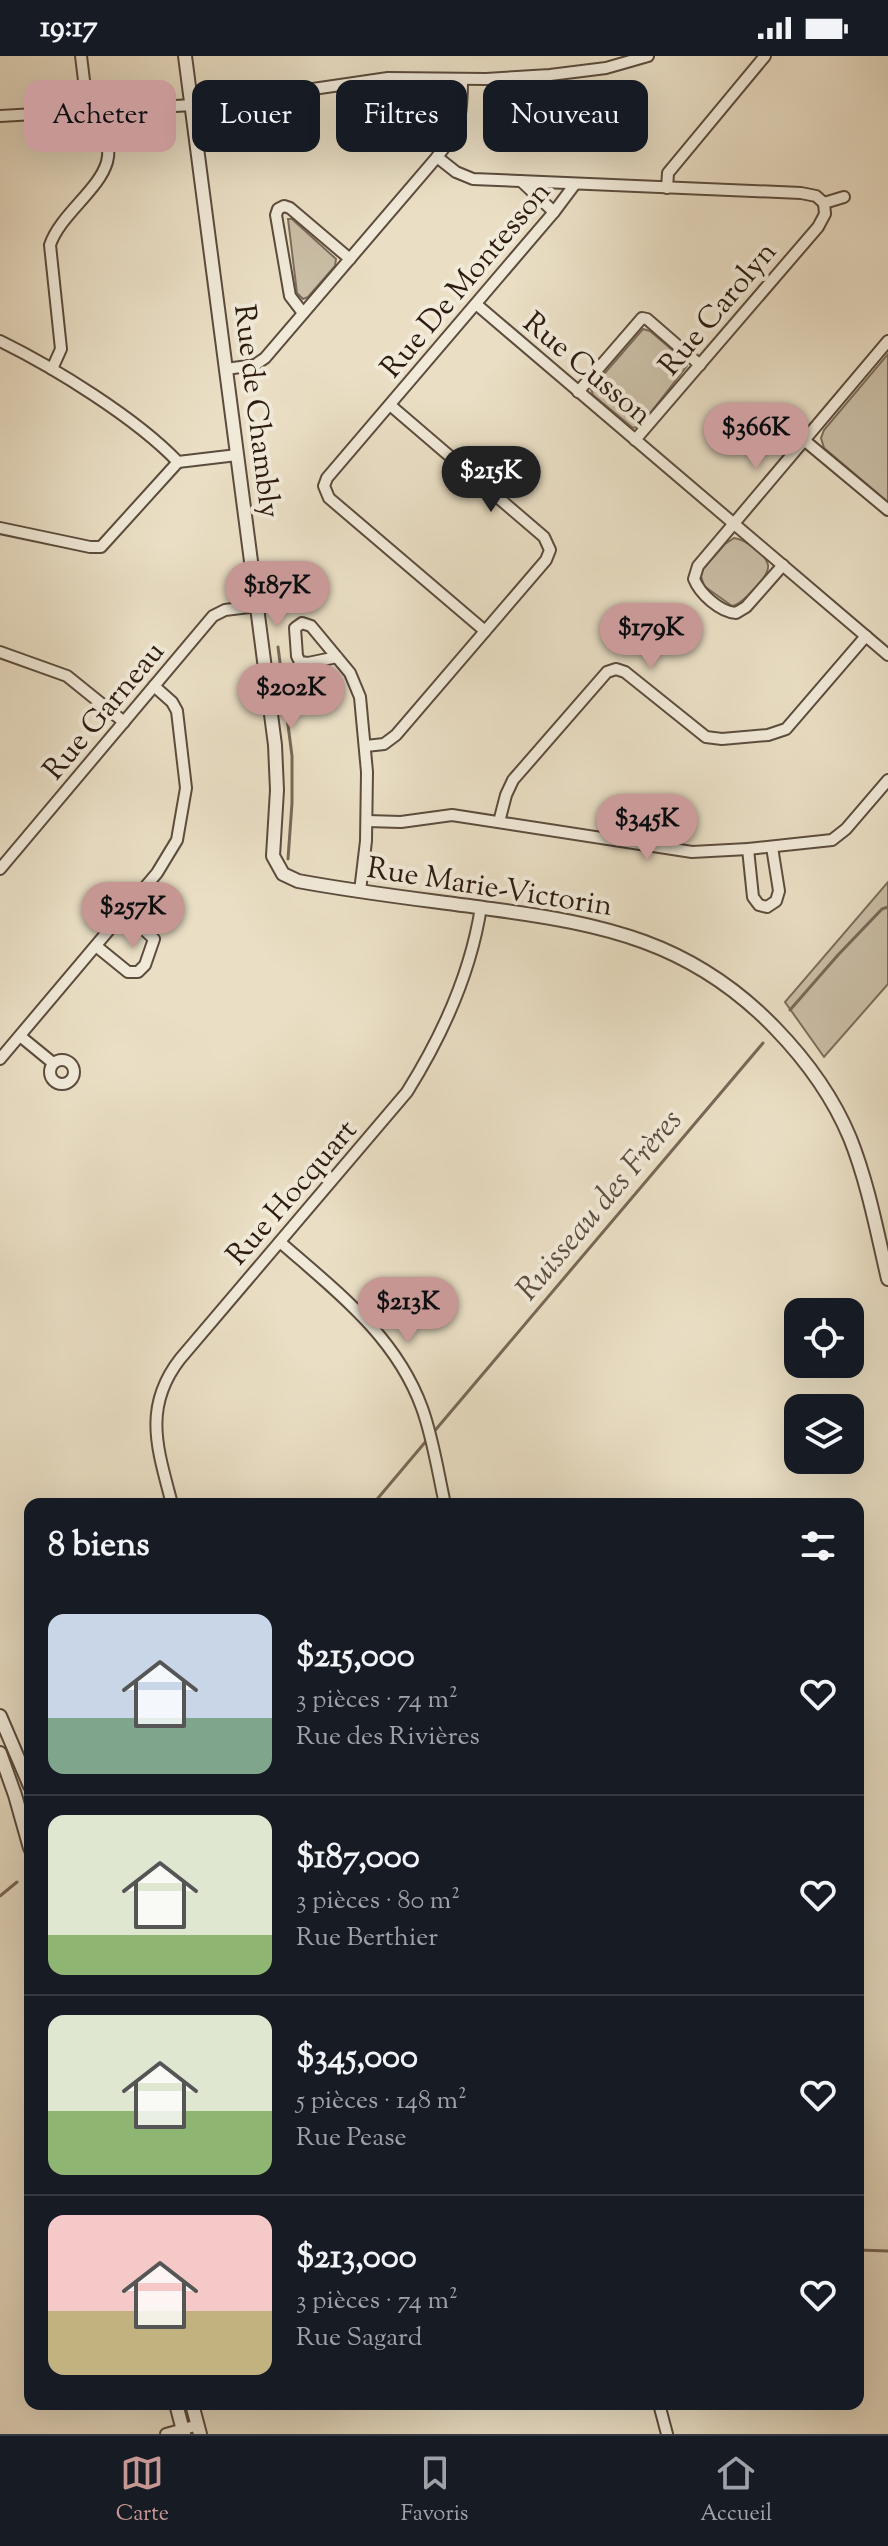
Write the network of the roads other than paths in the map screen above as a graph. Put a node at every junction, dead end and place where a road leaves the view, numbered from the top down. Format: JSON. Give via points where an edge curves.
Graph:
{"nodes":[{"id":1,"x":81,"y":56,"type":"edge"},
{"id":2,"x":185,"y":56,"type":"edge"},
{"id":3,"x":648,"y":56,"type":"edge"},
{"id":4,"x":763,"y":57,"type":"edge"},
{"id":5,"x":462,"y":79,"type":"junction"},
{"id":6,"x":84,"y":80,"type":"edge"},
{"id":7,"x":320,"y":88,"type":"edge"},
{"id":8,"x":192,"y":106,"type":"joint"},
{"id":9,"x":176,"y":107,"type":"edge"},
{"id":10,"x":24,"y":115,"type":"edge"},
{"id":11,"x":0,"y":116,"type":"edge"},
{"id":12,"x":108,"y":152,"type":"edge"},
{"id":13,"x":198,"y":152,"type":"edge"},
{"id":14,"x":437,"y":157,"type":"junction"},
{"id":15,"x":521,"y":181,"type":"junction"},
{"id":16,"x":575,"y":184,"type":"junction"},
{"id":17,"x":667,"y":188,"type":"junction"},
{"id":18,"x":844,"y":197,"type":"dead end"},
{"id":19,"x":824,"y":203,"type":"junction"},
{"id":20,"x":554,"y":212,"type":"junction"},
{"id":21,"x":350,"y":259,"type":"junction"},
{"id":22,"x":476,"y":304,"type":"junction"},
{"id":23,"x":303,"y":313,"type":"junction"},
{"id":24,"x":0,"y":341,"type":"edge"},
{"id":25,"x":888,"y":341,"type":"edge"},
{"id":26,"x":700,"y":365,"type":"junction"},
{"id":27,"x":52,"y":369,"type":"junction"},
{"id":28,"x":226,"y":369,"type":"junction"},
{"id":29,"x":578,"y":392,"type":"junction"},
{"id":30,"x":390,"y":405,"type":"junction"},
{"id":31,"x":635,"y":440,"type":"junction"},
{"id":32,"x":804,"y":440,"type":"junction"},
{"id":33,"x":237,"y":455,"type":"junction"},
{"id":34,"x":178,"y":462,"type":"junction"},
{"id":35,"x":888,"y":510,"type":"edge"},
{"id":36,"x":734,"y":523,"type":"junction"},
{"id":37,"x":0,"y":528,"type":"edge"},
{"id":38,"x":783,"y":565,"type":"junction"},
{"id":39,"x":257,"y":606,"type":"junction"},
{"id":40,"x":485,"y":631,"type":"junction"},
{"id":41,"x":866,"y":636,"type":"junction"},
{"id":42,"x":0,"y":652,"type":"edge"},
{"id":43,"x":888,"y":655,"type":"edge"},
{"id":44,"x":337,"y":657,"type":"junction"},
{"id":45,"x":154,"y":686,"type":"junction"},
{"id":46,"x":124,"y":722,"type":"junction"},
{"id":47,"x":366,"y":746,"type":"junction"},
{"id":48,"x":888,"y":780,"type":"edge"},
{"id":49,"x":367,"y":821,"type":"junction"},
{"id":50,"x":499,"y":822,"type":"junction"},
{"id":51,"x":772,"y":847,"type":"junction"},
{"id":52,"x":748,"y":849,"type":"junction"},
{"id":53,"x":278,"y":868,"type":"joint"},
{"id":54,"x":0,"y":869,"type":"edge"},
{"id":55,"x":360,"y":891,"type":"junction"},
{"id":56,"x":481,"y":907,"type":"junction"},
{"id":57,"x":125,"y":912,"type":"junction"},
{"id":58,"x":96,"y":946,"type":"junction"},
{"id":59,"x":20,"y":1036,"type":"junction"},
{"id":60,"x":0,"y":1059,"type":"edge"},
{"id":61,"x":53,"y":1063,"type":"dead end"},
{"id":62,"x":280,"y":1242,"type":"junction"},
{"id":63,"x":888,"y":1279,"type":"edge"},
{"id":64,"x":171,"y":1498,"type":"edge"},
{"id":65,"x":444,"y":1498,"type":"edge"},
{"id":66,"x":0,"y":1716,"type":"edge"},
{"id":67,"x":0,"y":1753,"type":"edge"},
{"id":68,"x":24,"y":1772,"type":"edge"},
{"id":69,"x":24,"y":1815,"type":"edge"},
{"id":70,"x":178,"y":2410,"type":"edge"},
{"id":71,"x":194,"y":2410,"type":"edge"},
{"id":72,"x":661,"y":2410,"type":"edge"},
{"id":73,"x":199,"y":2430,"type":"edge"},
{"id":74,"x":183,"y":2432,"type":"edge"},
{"id":75,"x":166,"y":2434,"type":"edge"},
{"id":76,"x":667,"y":2434,"type":"edge"}],
"edges":[{"from":1,"to":6,"type":"street"},
{"from":2,"to":8,"type":"street","name":"Rue de Chambly"},
{"from":3,"to":5,"type":"street","via":[[586,71]]},
{"from":4,"to":17,"type":"street","via":[[668,173]]},
{"from":5,"to":7,"type":"street","via":[[388,78]]},
{"from":5,"to":14,"type":"street","via":[[459,124]]},
{"from":8,"to":9,"type":"street"},
{"from":10,"to":11,"type":"street"},
{"from":12,"to":27,"type":"street","via":[[105,167],[50,245],[61,349]]},
{"from":13,"to":28,"type":"street","name":"Rue de Chambly"},
{"from":14,"to":15,"type":"street","via":[[468,178]]},
{"from":14,"to":21,"type":"street"},
{"from":15,"to":16,"type":"street"},
{"from":15,"to":20,"type":"street"},
{"from":16,"to":17,"type":"street"},
{"from":16,"to":20,"type":"street","name":"Rue De Montesson"},
{"from":17,"to":19,"type":"street","via":[[801,193]]},
{"from":18,"to":19,"type":"street"},
{"from":19,"to":26,"type":"street","name":"Rue Carolyn","via":[[818,227]]},
{"from":20,"to":22,"type":"street","name":"Rue De Montesson"},
{"from":21,"to":23,"type":"street"},
{"from":21,"to":23,"type":"street","via":[[290,208],[278,209],[290,296]]},
{"from":22,"to":29,"type":"street","name":"Rue Cusson"},
{"from":22,"to":30,"type":"street","name":"Rue De Montesson"},
{"from":23,"to":28,"type":"street","via":[[260,362]]},
{"from":24,"to":27,"type":"street"},
{"from":25,"to":32,"type":"street"},
{"from":26,"to":29,"type":"street","via":[[644,318]]},
{"from":26,"to":31,"type":"street","name":"Rue Carolyn"},
{"from":27,"to":34,"type":"street"},
{"from":28,"to":33,"type":"street","name":"Rue de Chambly"},
{"from":29,"to":31,"type":"street","name":"Rue Cusson"},
{"from":30,"to":40,"type":"street","via":[[549,544],[547,558]]},
{"from":30,"to":40,"type":"street","name":"Rue De Montesson","via":[[327,478],[325,494]]},
{"from":31,"to":36,"type":"street","name":"Rue Cusson"},
{"from":32,"to":35,"type":"street"},
{"from":32,"to":36,"type":"street"},
{"from":33,"to":34,"type":"street"},
{"from":33,"to":39,"type":"street","name":"Rue de Chambly"},
{"from":34,"to":37,"type":"street","via":[[101,547]]},
{"from":36,"to":38,"type":"street","name":"Rue Cusson"},
{"from":36,"to":38,"type":"street","via":[[694,577],[722,609],[744,609]]},
{"from":38,"to":41,"type":"street","name":"Rue Cusson"},
{"from":39,"to":45,"type":"street","name":"Rue Garneau","via":[[215,614]]},
{"from":39,"to":53,"type":"street","name":"Rue de Chambly","via":[[275,745],[273,852]]},
{"from":40,"to":47,"type":"street","via":[[394,738]]},
{"from":41,"to":43,"type":"street","name":"Rue Cusson"},
{"from":41,"to":50,"type":"street","via":[[789,727],[768,735],[706,737],[625,672],[607,672],[513,780]]},
{"from":42,"to":46,"type":"street","via":[[67,676]]},
{"from":44,"to":44,"type":"street","via":[[309,625],[295,628],[300,662]]},
{"from":44,"to":47,"type":"street","via":[[359,691]]},
{"from":45,"to":46,"type":"street","name":"Rue Garneau"},
{"from":45,"to":57,"type":"street","via":[[177,711],[185,799],[170,854]]},
{"from":46,"to":54,"type":"street","name":"Rue Garneau"},
{"from":47,"to":49,"type":"street"},
{"from":48,"to":51,"type":"street","via":[[836,838]]},
{"from":49,"to":50,"type":"street","via":[[452,815]]},
{"from":49,"to":55,"type":"street"},
{"from":50,"to":52,"type":"street","via":[[692,852]]},
{"from":51,"to":52,"type":"street"},
{"from":51,"to":52,"type":"street","via":[[779,891],[767,907],[753,897]]},
{"from":53,"to":55,"type":"street","name":"Rue Marie-Victorin","via":[[294,880]]},
{"from":55,"to":56,"type":"street","name":"Rue Marie-Victorin"},
{"from":56,"to":62,"type":"street","name":"Rue Hocquart","via":[[453,1004],[416,1077]]},
{"from":56,"to":63,"type":"street","name":"Rue Marie-Victorin","via":[[576,921],[643,940],[710,975],[759,1013],[807,1065],[836,1109],[858,1158]]},
{"from":57,"to":58,"type":"street"},
{"from":57,"to":58,"type":"street","via":[[154,939],[144,968],[128,972]]},
{"from":58,"to":59,"type":"street"},
{"from":59,"to":60,"type":"street"},
{"from":59,"to":61,"type":"street"},
{"from":62,"to":64,"type":"street","name":"Rue Hocquart","via":[[163,1385],[155,1431]]},
{"from":62,"to":65,"type":"street","via":[[360,1312],[407,1373],[423,1409]]},
{"from":66,"to":68,"type":"street"},
{"from":67,"to":69,"type":"street"},
{"from":70,"to":74,"type":"street"},
{"from":71,"to":73,"type":"street"},
{"from":72,"to":76,"type":"street"},
{"from":73,"to":74,"type":"street"},
{"from":74,"to":75,"type":"street"}]}
